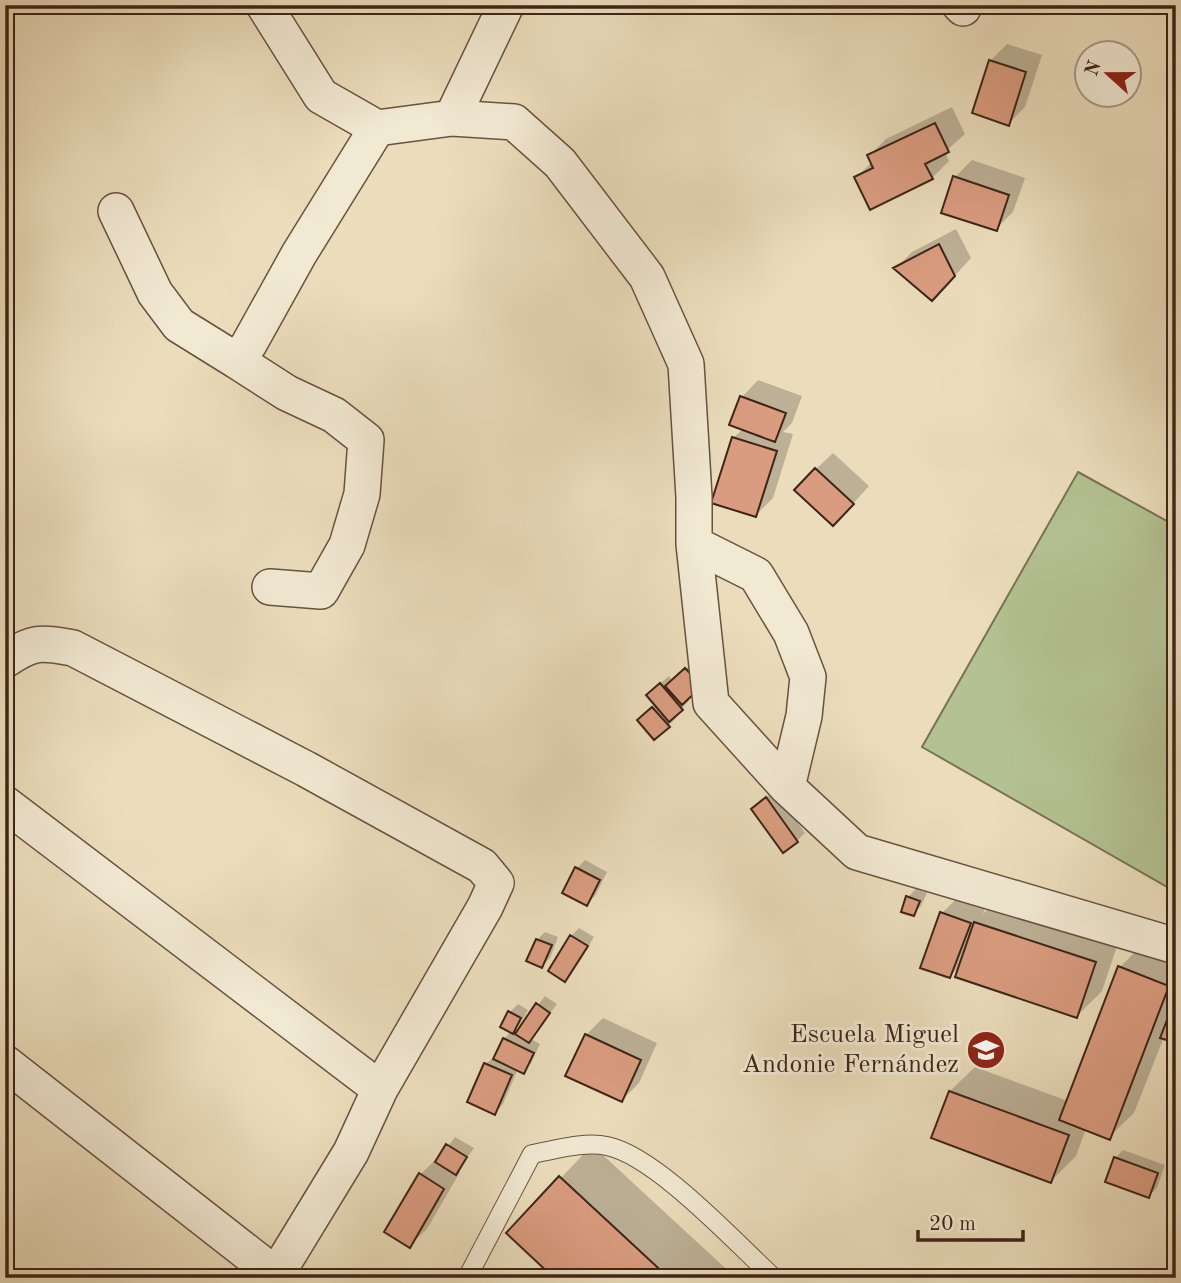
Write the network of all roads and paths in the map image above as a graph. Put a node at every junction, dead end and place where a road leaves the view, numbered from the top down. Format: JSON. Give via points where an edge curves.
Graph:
{"nodes":[{"id":1,"x":264,"y":5,"type":"edge"},
{"id":2,"x":506,"y":5,"type":"edge"},
{"id":3,"x":452,"y":118,"type":"junction"},
{"id":4,"x":377,"y":128,"type":"junction"},
{"id":5,"x":116,"y":211,"type":"dead end"},
{"id":6,"x":237,"y":361,"type":"junction"},
{"id":7,"x":694,"y":544,"type":"junction"},
{"id":8,"x":270,"y":587,"type":"dead end"},
{"id":9,"x":5,"y":660,"type":"edge"},
{"id":10,"x":787,"y":787,"type":"junction"},
{"id":11,"x":5,"y":804,"type":"edge"},
{"id":12,"x":1176,"y":946,"type":"edge"},
{"id":13,"x":5,"y":1063,"type":"edge"},
{"id":14,"x":380,"y":1089,"type":"junction"},
{"id":15,"x":467,"y":1278,"type":"edge"},
{"id":16,"x":774,"y":1278,"type":"edge"}],
"edges":[{"from":1,"to":4,"type":"street","via":[[321,96]]},
{"from":2,"to":3,"type":"street"},
{"from":3,"to":4,"type":"street"},
{"from":3,"to":7,"type":"street","via":[[514,122],[560,163],[647,277],[686,364]]},
{"from":4,"to":6,"type":"street"},
{"from":5,"to":6,"type":"street","via":[[155,293],[179,325]]},
{"from":6,"to":8,"type":"street","via":[[287,393],[334,415],[366,440],[362,494],[347,545],[321,591]]},
{"from":7,"to":10,"type":"street","via":[[711,702]]},
{"from":7,"to":10,"type":"street","via":[[756,575],[791,633],[808,677]]},
{"from":9,"to":14,"type":"street","via":[[28,645],[73,648],[482,866],[496,883]]},
{"from":10,"to":12,"type":"street","via":[[857,852]]},
{"from":11,"to":14,"type":"street"},
{"from":13,"to":14,"type":"street","via":[[276,1275],[351,1152]]},
{"from":15,"to":16,"type":"lane","via":[[532,1154],[606,1146],[642,1160]]}]}
